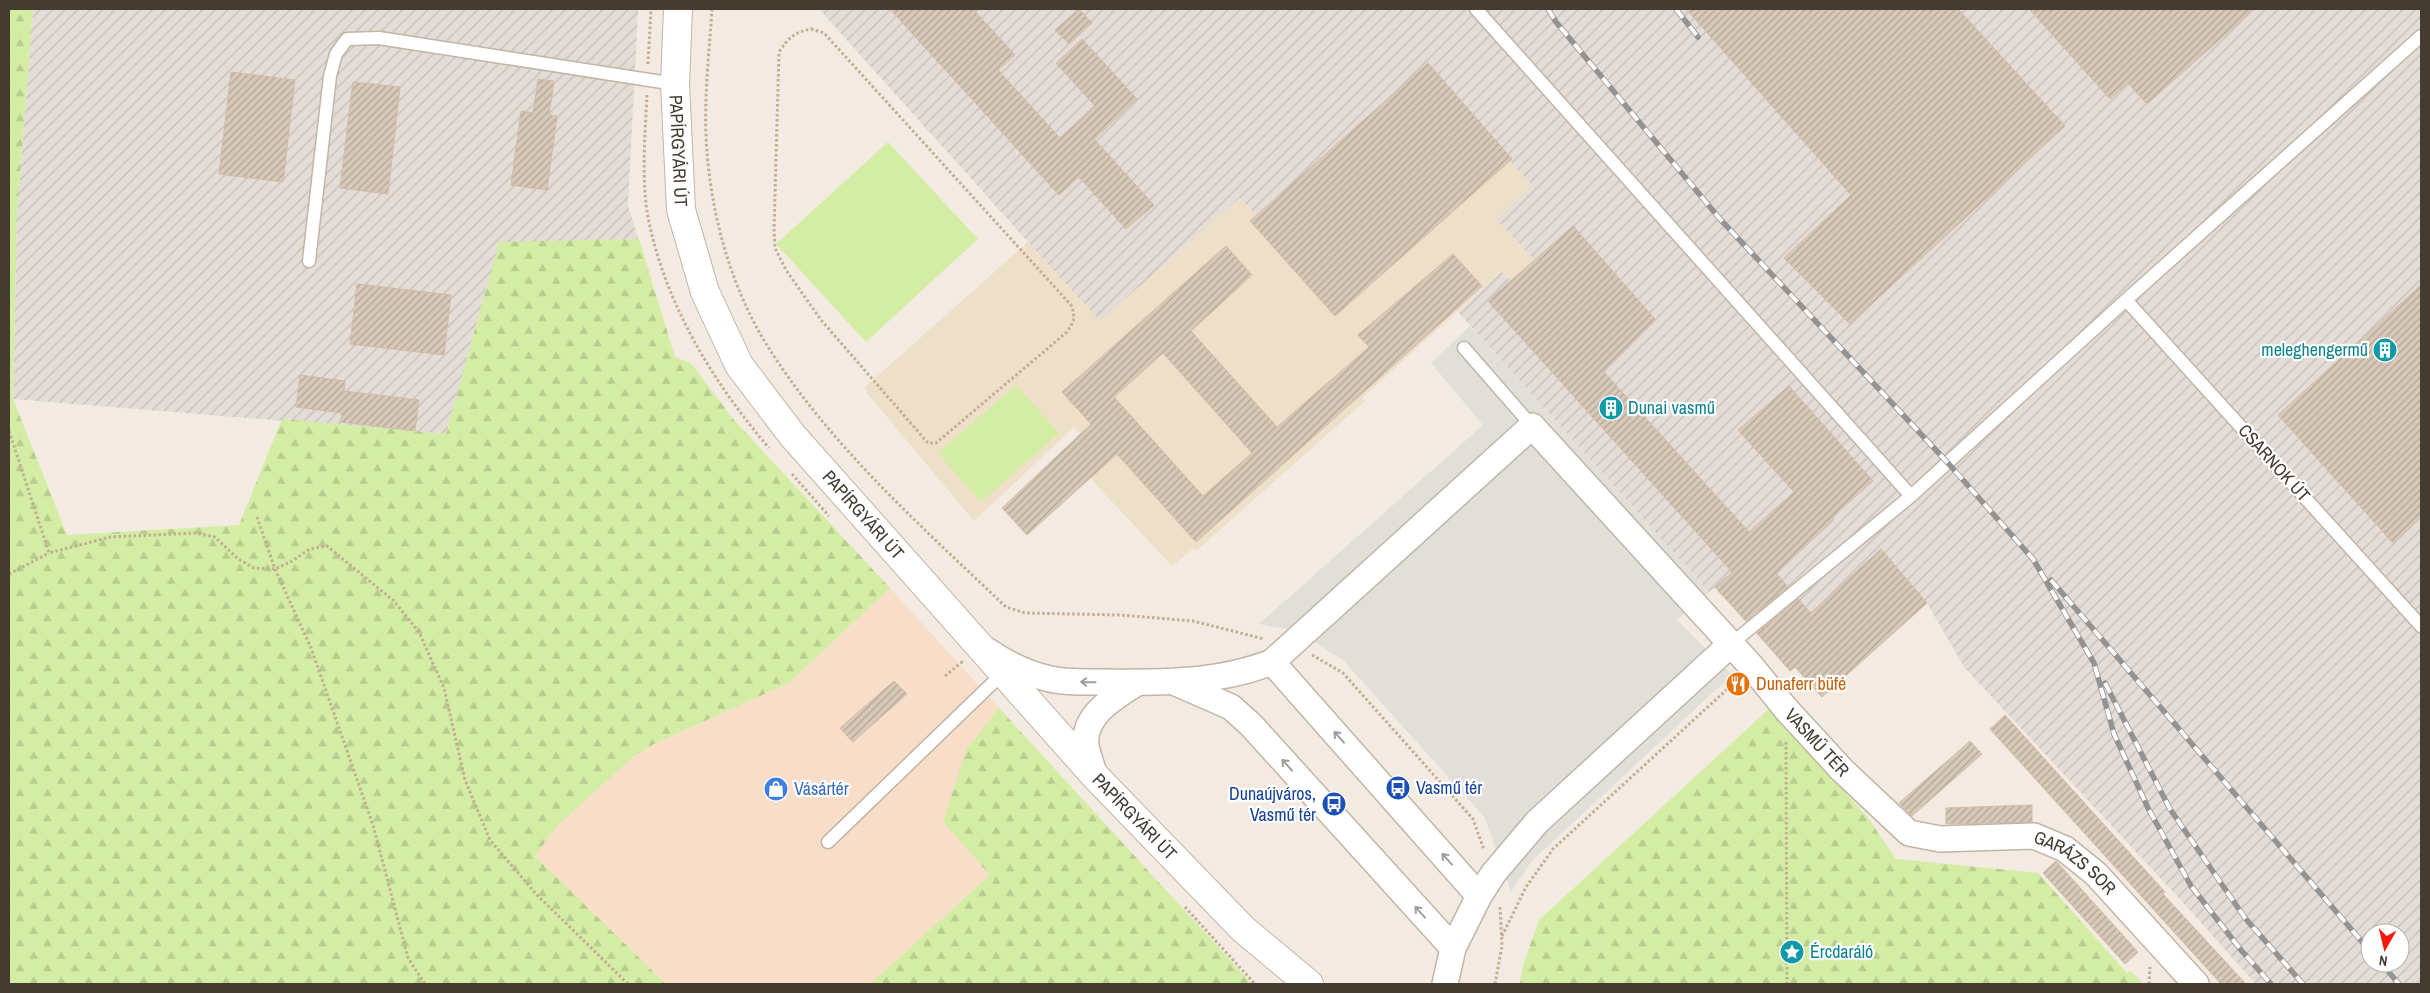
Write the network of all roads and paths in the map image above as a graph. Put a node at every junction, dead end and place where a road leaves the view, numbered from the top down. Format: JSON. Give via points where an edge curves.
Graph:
{"nodes":[{"id":1,"x":678,"y":9,"type":"edge"},
{"id":2,"x":712,"y":9,"type":"edge"},
{"id":3,"x":1476,"y":9,"type":"edge"},
{"id":4,"x":2421,"y":36,"type":"edge"},
{"id":5,"x":675,"y":84,"type":"junction"},
{"id":6,"x":308,"y":261,"type":"dead end"},
{"id":7,"x":2126,"y":300,"type":"junction"},
{"id":8,"x":1464,"y":348,"type":"dead end"},
{"id":9,"x":1532,"y":426,"type":"junction"},
{"id":10,"x":9,"y":431,"type":"edge"},
{"id":11,"x":936,"y":443,"type":"joint"},
{"id":12,"x":1912,"y":496,"type":"junction"},
{"id":13,"x":257,"y":517,"type":"dead end"},
{"id":14,"x":49,"y":553,"type":"junction"},
{"id":15,"x":275,"y":568,"type":"junction"},
{"id":16,"x":9,"y":574,"type":"edge"},
{"id":17,"x":2421,"y":626,"type":"edge"},
{"id":18,"x":977,"y":644,"type":"junction"},
{"id":19,"x":1731,"y":644,"type":"junction"},
{"id":20,"x":1281,"y":654,"type":"junction"},
{"id":21,"x":1752,"y":667,"type":"junction"},
{"id":22,"x":1004,"y":672,"type":"junction"},
{"id":23,"x":1172,"y":681,"type":"junction"},
{"id":24,"x":1137,"y":683,"type":"junction"},
{"id":25,"x":1786,"y":709,"type":"junction"},
{"id":26,"x":1095,"y":776,"type":"junction"},
{"id":27,"x":1910,"y":833,"type":"joint"},
{"id":28,"x":828,"y":842,"type":"dead end"},
{"id":29,"x":1493,"y":874,"type":"junction"},
{"id":30,"x":1479,"y":896,"type":"junction"},
{"id":31,"x":1243,"y":929,"type":"junction"},
{"id":32,"x":1502,"y":937,"type":"junction"},
{"id":33,"x":1452,"y":948,"type":"junction"},
{"id":34,"x":425,"y":984,"type":"edge"},
{"id":35,"x":628,"y":984,"type":"edge"},
{"id":36,"x":1286,"y":984,"type":"edge"},
{"id":37,"x":1309,"y":984,"type":"edge"},
{"id":38,"x":1445,"y":984,"type":"edge"},
{"id":39,"x":1495,"y":984,"type":"edge"},
{"id":40,"x":1787,"y":984,"type":"edge"},
{"id":41,"x":2196,"y":984,"type":"edge"}],
"edges":[{"from":1,"to":5,"type":"street","name":"PAPÍRGYÁRI ÚT"},
{"from":2,"to":20,"type":"path","via":[[706,151],[713,203],[726,253],[745,303],[765,342],[816,413],[866,471],[1006,607],[1025,613],[1120,615],[1192,621]]},
{"from":3,"to":12,"type":"lane"},
{"from":4,"to":7,"type":"lane"},
{"from":5,"to":6,"type":"lane","via":[[379,38],[347,39],[336,54],[330,76]]},
{"from":5,"to":18,"type":"street","name":"PAPÍRGYÁRI ÚT","via":[[681,210],[705,292],[739,365],[792,435]]},
{"from":7,"to":12,"type":"lane"},
{"from":7,"to":17,"type":"lane","name":"CSARNOK ÚT"},
{"from":8,"to":9,"type":"lane"},
{"from":9,"to":19,"type":"street","name":"VASMŰ TÉR"},
{"from":9,"to":20,"type":"street"},
{"from":10,"to":14,"type":"path"},
{"from":11,"to":11,"type":"path","via":[[1067,332],[1074,321],[1074,312],[824,33],[811,29],[799,32],[787,40],[779,52],[777,69],[775,248],[786,270],[821,320],[928,443]]},
{"from":12,"to":19,"type":"lane"},
{"from":13,"to":15,"type":"path"},
{"from":14,"to":15,"type":"path","via":[[110,537],[195,533],[215,537],[238,559],[254,568]]},
{"from":14,"to":16,"type":"path"},
{"from":15,"to":34,"type":"path","via":[[311,648],[373,825],[408,958]]},
{"from":15,"to":35,"type":"path","via":[[310,549],[327,546],[394,601],[419,632],[444,688],[465,780],[490,840],[536,894]]},
{"from":18,"to":22,"type":"street","name":"PAPÍRGYÁRI ÚT"},
{"from":24,"to":18,"type":"street","one_way":true,"via":[[1051,679],[1005,663]]},
{"from":19,"to":21,"type":"street","name":"VASMŰ TÉR"},
{"from":19,"to":29,"type":"street","via":[[1537,822]]},
{"from":20,"to":23,"type":"street","via":[[1248,672]]},
{"from":20,"to":29,"type":"path","via":[[1318,657],[1343,673],[1473,819]]},
{"from":30,"to":20,"type":"street","one_way":true},
{"from":21,"to":25,"type":"street","name":"VASMŰ TÉR"},
{"from":21,"to":32,"type":"path","via":[[1553,849],[1526,887]]},
{"from":22,"to":26,"type":"street","name":"PAPÍRGYÁRI ÚT"},
{"from":22,"to":28,"type":"lane"},
{"from":23,"to":24,"type":"street"},
{"from":33,"to":23,"type":"street","one_way":true,"via":[[1251,725],[1231,707]]},
{"from":24,"to":26,"type":"street","via":[[1110,700],[1088,727],[1086,745]]},
{"from":25,"to":27,"type":"street","name":"VASMŰ TÉR","via":[[1842,770]]},
{"from":25,"to":40,"type":"path"},
{"from":26,"to":31,"type":"street","name":"PAPÍRGYÁRI ÚT"},
{"from":27,"to":41,"type":"street","name":"GARÁZS SOR","via":[[1940,840],[2034,836],[2065,849],[2096,874]]},
{"from":29,"to":30,"type":"street"},
{"from":29,"to":32,"type":"path","via":[[1500,897]]},
{"from":30,"to":33,"type":"street"},
{"from":31,"to":36,"type":"street"},
{"from":31,"to":37,"type":"street"},
{"from":32,"to":39,"type":"path"},
{"from":33,"to":38,"type":"street"}]}
